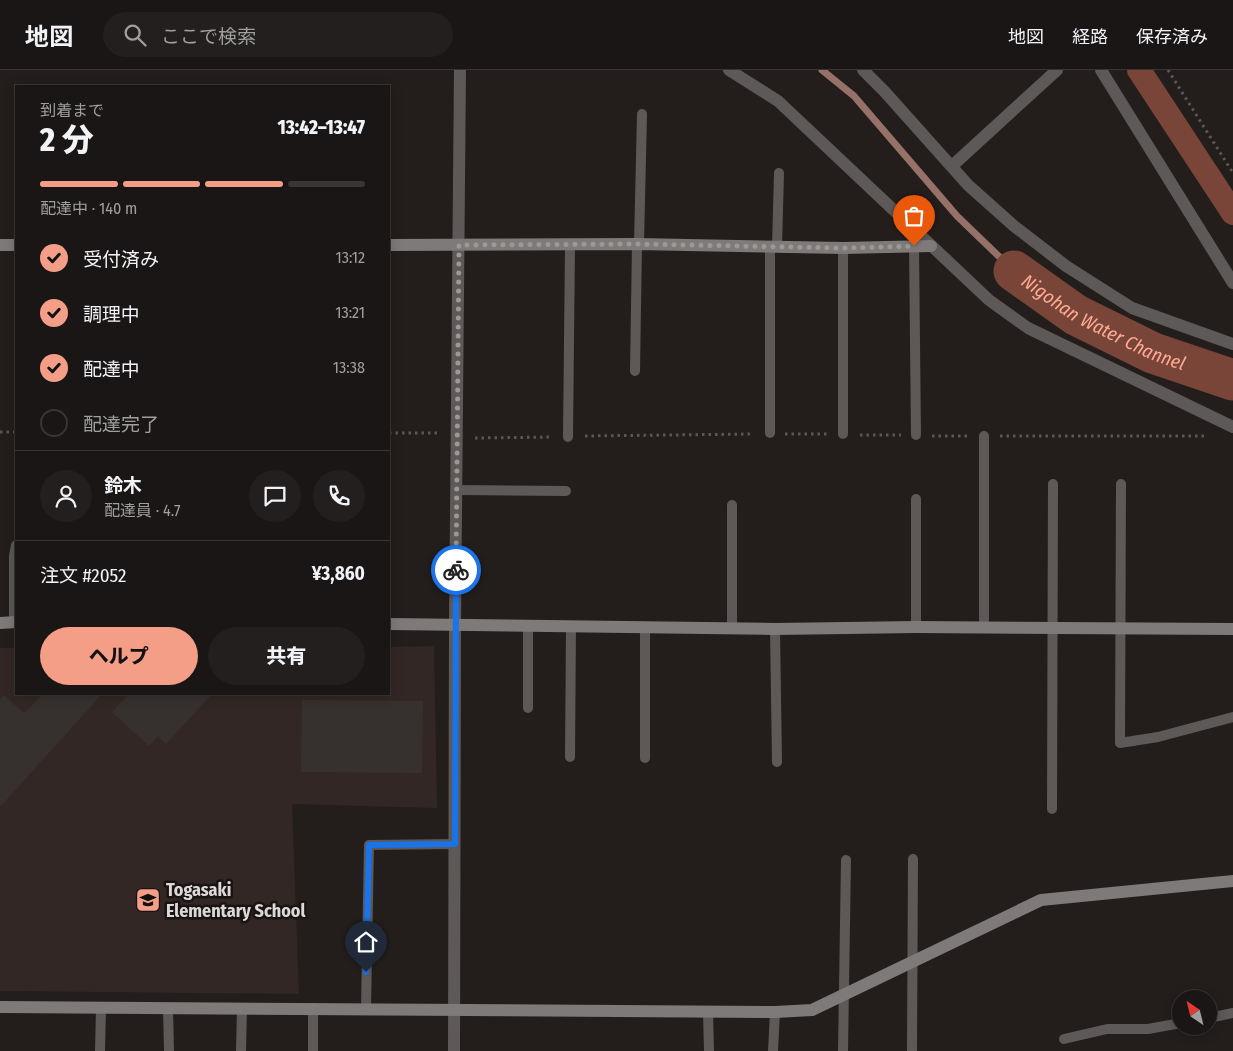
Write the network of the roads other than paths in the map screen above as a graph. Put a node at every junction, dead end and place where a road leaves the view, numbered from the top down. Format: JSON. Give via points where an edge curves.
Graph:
{"nodes":[{"id":1,"x":460,"y":70,"type":"edge"},
{"id":2,"x":729,"y":70,"type":"edge"},
{"id":3,"x":863,"y":70,"type":"edge"},
{"id":4,"x":1057,"y":70,"type":"edge"},
{"id":5,"x":1101,"y":70,"type":"edge"},
{"id":6,"x":642,"y":114,"type":"dead end"},
{"id":7,"x":952,"y":166,"type":"junction"},
{"id":8,"x":778,"y":173,"type":"dead end"},
{"id":9,"x":638,"y":244,"type":"junction"},
{"id":10,"x":0,"y":245,"type":"edge"},
{"id":11,"x":15,"y":245,"type":"edge"},
{"id":12,"x":390,"y":245,"type":"edge"},
{"id":13,"x":459,"y":245,"type":"junction"},
{"id":14,"x":570,"y":245,"type":"junction"},
{"id":15,"x":774,"y":246,"type":"junction"},
{"id":16,"x":914,"y":246,"type":"junction"},
{"id":17,"x":931,"y":246,"type":"junction"},
{"id":18,"x":842,"y":248,"type":"junction"},
{"id":19,"x":1233,"y":283,"type":"edge"},
{"id":20,"x":1233,"y":344,"type":"edge"},
{"id":21,"x":635,"y":371,"type":"dead end"},
{"id":22,"x":1233,"y":427,"type":"edge"},
{"id":23,"x":770,"y":433,"type":"dead end"},
{"id":24,"x":843,"y":434,"type":"dead end"},
{"id":25,"x":916,"y":435,"type":"dead end"},
{"id":26,"x":568,"y":436,"type":"dead end"},
{"id":27,"x":984,"y":436,"type":"dead end"},
{"id":28,"x":1053,"y":484,"type":"dead end"},
{"id":29,"x":1121,"y":484,"type":"dead end"},
{"id":30,"x":456,"y":490,"type":"junction"},
{"id":31,"x":566,"y":491,"type":"dead end"},
{"id":32,"x":916,"y":499,"type":"dead end"},
{"id":33,"x":732,"y":505,"type":"dead end"},
{"id":34,"x":15,"y":550,"type":"edge"},
{"id":35,"x":0,"y":622,"type":"edge"},
{"id":36,"x":15,"y":622,"type":"edge"},
{"id":37,"x":390,"y":624,"type":"edge"},
{"id":38,"x":455,"y":625,"type":"junction"},
{"id":39,"x":528,"y":626,"type":"junction"},
{"id":40,"x":571,"y":626,"type":"junction"},
{"id":41,"x":916,"y":627,"type":"junction"},
{"id":42,"x":645,"y":628,"type":"junction"},
{"id":43,"x":732,"y":628,"type":"junction"},
{"id":44,"x":984,"y":628,"type":"junction"},
{"id":45,"x":1121,"y":628,"type":"junction"},
{"id":46,"x":775,"y":629,"type":"junction"},
{"id":47,"x":1052,"y":629,"type":"junction"},
{"id":48,"x":1233,"y":629,"type":"edge"},
{"id":49,"x":528,"y":708,"type":"dead end"},
{"id":50,"x":1233,"y":717,"type":"edge"},
{"id":51,"x":570,"y":757,"type":"dead end"},
{"id":52,"x":644,"y":758,"type":"dead end"},
{"id":53,"x":776,"y":762,"type":"dead end"},
{"id":54,"x":1052,"y":809,"type":"dead end"},
{"id":55,"x":455,"y":844,"type":"junction"},
{"id":56,"x":913,"y":859,"type":"dead end"},
{"id":57,"x":846,"y":860,"type":"dead end"},
{"id":58,"x":1233,"y":881,"type":"edge"},
{"id":59,"x":913,"y":962,"type":"junction"},
{"id":60,"x":843,"y":996,"type":"junction"},
{"id":61,"x":0,"y":1007,"type":"edge"},
{"id":62,"x":101,"y":1008,"type":"junction"},
{"id":63,"x":242,"y":1008,"type":"junction"},
{"id":64,"x":313,"y":1008,"type":"junction"},
{"id":65,"x":454,"y":1008,"type":"junction"},
{"id":66,"x":168,"y":1009,"type":"junction"},
{"id":67,"x":366,"y":1009,"type":"junction"},
{"id":68,"x":708,"y":1011,"type":"junction"},
{"id":69,"x":775,"y":1012,"type":"junction"},
{"id":70,"x":1233,"y":1013,"type":"edge"},
{"id":71,"x":1218,"y":1016,"type":"edge"},
{"id":72,"x":1172,"y":1025,"type":"edge"},
{"id":73,"x":1064,"y":1039,"type":"dead end"},
{"id":74,"x":100,"y":1051,"type":"edge"},
{"id":75,"x":169,"y":1051,"type":"edge"},
{"id":76,"x":241,"y":1051,"type":"edge"},
{"id":77,"x":313,"y":1051,"type":"edge"},
{"id":78,"x":454,"y":1051,"type":"edge"},
{"id":79,"x":708,"y":1051,"type":"edge"},
{"id":80,"x":774,"y":1051,"type":"edge"},
{"id":81,"x":843,"y":1051,"type":"edge"},
{"id":82,"x":912,"y":1051,"type":"edge"}],
"edges":[{"from":1,"to":13,"type":"street"},
{"from":2,"to":17,"type":"street","via":[[778,100]]},
{"from":3,"to":7,"type":"street"},
{"from":4,"to":7,"type":"street"},
{"from":5,"to":19,"type":"street"},
{"from":6,"to":9,"type":"lane"},
{"from":7,"to":20,"type":"street","via":[[968,185],[1014,226],[1066,266],[1132,308]]},
{"from":8,"to":15,"type":"lane"},
{"from":9,"to":14,"type":"street"},
{"from":9,"to":15,"type":"street"},
{"from":9,"to":21,"type":"lane"},
{"from":10,"to":11,"type":"street"},
{"from":12,"to":13,"type":"street"},
{"from":13,"to":14,"type":"street"},
{"from":13,"to":30,"type":"street"},
{"from":14,"to":26,"type":"lane"},
{"from":15,"to":18,"type":"street"},
{"from":15,"to":23,"type":"lane"},
{"from":16,"to":17,"type":"street"},
{"from":16,"to":18,"type":"street"},
{"from":16,"to":25,"type":"lane"},
{"from":17,"to":22,"type":"street","via":[[990,300],[1028,328]]},
{"from":18,"to":24,"type":"lane"},
{"from":27,"to":44,"type":"lane"},
{"from":28,"to":47,"type":"lane"},
{"from":29,"to":45,"type":"lane"},
{"from":30,"to":31,"type":"lane"},
{"from":30,"to":38,"type":"street"},
{"from":32,"to":41,"type":"lane"},
{"from":33,"to":43,"type":"lane"},
{"from":34,"to":36,"type":"lane"},
{"from":35,"to":36,"type":"street"},
{"from":37,"to":38,"type":"street"},
{"from":38,"to":39,"type":"street"},
{"from":38,"to":55,"type":"street"},
{"from":39,"to":40,"type":"street"},
{"from":39,"to":49,"type":"lane"},
{"from":40,"to":42,"type":"street"},
{"from":40,"to":51,"type":"lane"},
{"from":41,"to":44,"type":"street"},
{"from":41,"to":46,"type":"street"},
{"from":42,"to":43,"type":"street"},
{"from":42,"to":52,"type":"lane"},
{"from":43,"to":46,"type":"street"},
{"from":44,"to":47,"type":"street"},
{"from":45,"to":47,"type":"street"},
{"from":45,"to":48,"type":"street"},
{"from":45,"to":50,"type":"lane","via":[[1120,743],[1158,737]]},
{"from":46,"to":53,"type":"lane"},
{"from":47,"to":54,"type":"lane"},
{"from":55,"to":65,"type":"street"},
{"from":55,"to":67,"type":"lane","via":[[369,845]]},
{"from":56,"to":59,"type":"lane"},
{"from":57,"to":60,"type":"lane"},
{"from":58,"to":59,"type":"street","via":[[1041,900]]},
{"from":59,"to":60,"type":"street"},
{"from":59,"to":82,"type":"lane"},
{"from":60,"to":69,"type":"street","via":[[812,1010]]},
{"from":60,"to":81,"type":"lane"},
{"from":61,"to":62,"type":"street"},
{"from":62,"to":66,"type":"street"},
{"from":62,"to":74,"type":"lane"},
{"from":63,"to":64,"type":"street"},
{"from":63,"to":66,"type":"street"},
{"from":63,"to":76,"type":"lane"},
{"from":64,"to":67,"type":"street"},
{"from":64,"to":77,"type":"lane"},
{"from":65,"to":67,"type":"street"},
{"from":65,"to":68,"type":"street"},
{"from":65,"to":78,"type":"street"},
{"from":66,"to":75,"type":"lane"},
{"from":68,"to":69,"type":"street"},
{"from":68,"to":79,"type":"lane"},
{"from":69,"to":80,"type":"lane"},
{"from":70,"to":71,"type":"lane"},
{"from":72,"to":73,"type":"lane","via":[[1148,1029],[1107,1029]]}]}
